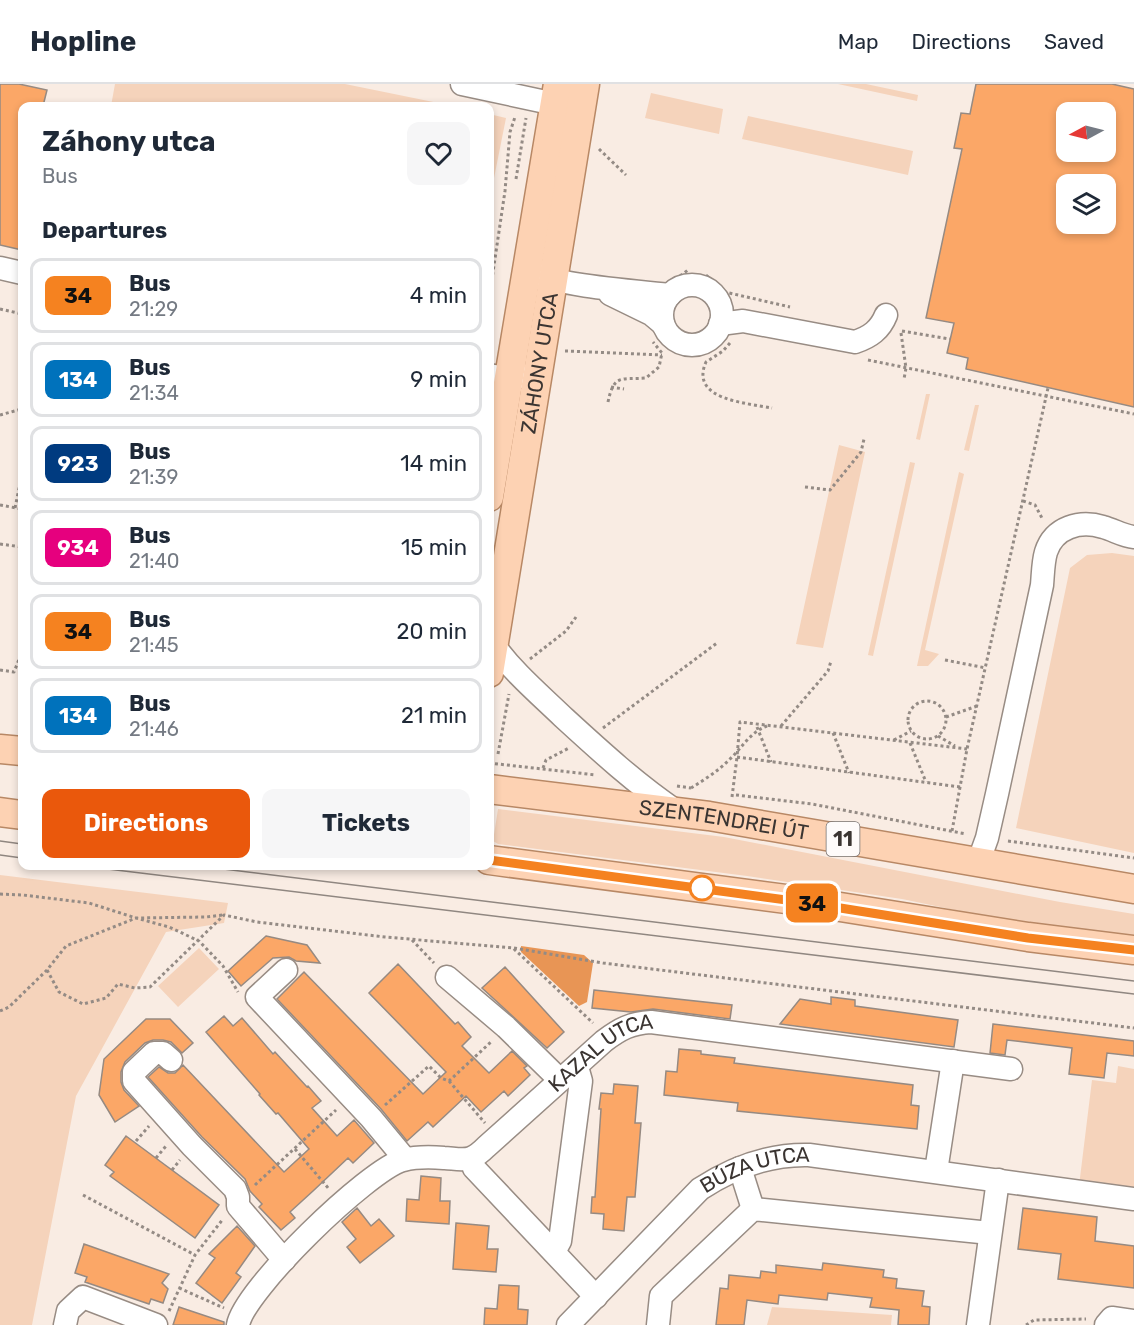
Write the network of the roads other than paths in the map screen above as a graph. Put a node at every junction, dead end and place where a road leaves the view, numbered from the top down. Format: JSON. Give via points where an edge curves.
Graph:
{"nodes":[{"id":1,"x":462,"y":84,"type":"edge"},
{"id":2,"x":569,"y":95,"type":"edge"},
{"id":3,"x":534,"y":237,"type":"junction"},
{"id":4,"x":0,"y":268,"type":"edge"},
{"id":5,"x":18,"y":272,"type":"edge"},
{"id":6,"x":554,"y":280,"type":"junction"},
{"id":7,"x":673,"y":286,"type":"junction"},
{"id":8,"x":596,"y":287,"type":"junction"},
{"id":9,"x":893,"y":323,"type":"road end"},
{"id":10,"x":519,"y":326,"type":"junction"},
{"id":11,"x":657,"y":330,"type":"junction"},
{"id":12,"x":726,"y":331,"type":"junction"},
{"id":13,"x":537,"y":374,"type":"junction"},
{"id":14,"x":499,"y":377,"type":"edge"},
{"id":15,"x":530,"y":417,"type":"junction"},
{"id":16,"x":494,"y":437,"type":"edge"},
{"id":17,"x":1134,"y":537,"type":"edge"},
{"id":18,"x":494,"y":644,"type":"joint"},
{"id":19,"x":0,"y":749,"type":"edge"},
{"id":20,"x":18,"y":751,"type":"edge"},
{"id":21,"x":494,"y":789,"type":"edge"},
{"id":22,"x":684,"y":800,"type":"junction"},
{"id":23,"x":0,"y":813,"type":"edge"},
{"id":24,"x":18,"y":815,"type":"edge"},
{"id":25,"x":494,"y":861,"type":"edge"},
{"id":26,"x":978,"y":863,"type":"junction"},
{"id":27,"x":1134,"y":889,"type":"edge"},
{"id":28,"x":1134,"y":950,"type":"edge"},
{"id":29,"x":286,"y":970,"type":"dead end"},
{"id":30,"x":447,"y":977,"type":"road end"},
{"id":31,"x":171,"y":1060,"type":"dead end"},
{"id":32,"x":953,"y":1061,"type":"junction"},
{"id":33,"x":1011,"y":1070,"type":"dead end"},
{"id":34,"x":568,"y":1074,"type":"junction"},
{"id":35,"x":471,"y":1158,"type":"junction"},
{"id":36,"x":405,"y":1159,"type":"junction"},
{"id":37,"x":740,"y":1168,"type":"junction"},
{"id":38,"x":936,"y":1171,"type":"junction"},
{"id":39,"x":998,"y":1180,"type":"junction"},
{"id":40,"x":1134,"y":1199,"type":"edge"},
{"id":41,"x":753,"y":1209,"type":"junction"},
{"id":42,"x":990,"y":1233,"type":"junction"},
{"id":43,"x":554,"y":1252,"type":"junction"},
{"id":44,"x":284,"y":1260,"type":"junction"},
{"id":45,"x":596,"y":1297,"type":"junction"},
{"id":46,"x":239,"y":1320,"type":"edge"},
{"id":47,"x":162,"y":1321,"type":"edge"},
{"id":48,"x":65,"y":1325,"type":"edge"},
{"id":49,"x":568,"y":1325,"type":"edge"},
{"id":50,"x":658,"y":1325,"type":"edge"},
{"id":51,"x":978,"y":1325,"type":"edge"}],
"edges":[{"from":1,"to":2,"type":"street","via":[[520,97]]},
{"from":2,"to":3,"type":"main road","name":"ZÁHONY UTCA"},
{"from":2,"to":6,"type":"main road","name":"ZÁHONY UTCA"},
{"from":3,"to":6,"type":"street","via":[[535,264],[545,278]]},
{"from":3,"to":10,"type":"main road","name":"ZÁHONY UTCA"},
{"from":4,"to":5,"type":"street"},
{"from":6,"to":8,"type":"street"},
{"from":6,"to":10,"type":"street","via":[[546,282],[534,295]]},
{"from":6,"to":13,"type":"main road","name":"ZÁHONY UTCA"},
{"from":7,"to":8,"type":"street"},
{"from":7,"to":11,"type":"street"},
{"from":7,"to":12,"type":"street","via":[[677,289],[697,285],[706,289],[718,300]]},
{"from":8,"to":11,"type":"street","via":[[651,314]]},
{"from":9,"to":12,"type":"street","via":[[855,342],[743,321]]},
{"from":10,"to":14,"type":"main road","name":"ZÁHONY UTCA"},
{"from":11,"to":12,"type":"street","via":[[692,345]]},
{"from":13,"to":14,"type":"street"},
{"from":13,"to":15,"type":"main road","name":"ZÁHONY UTCA"},
{"from":14,"to":15,"type":"street"},
{"from":14,"to":16,"type":"main road","name":"ZÁHONY UTCA"},
{"from":15,"to":18,"type":"main road","name":"ZÁHONY UTCA"},
{"from":17,"to":26,"type":"street","via":[[1102,526],[1077,524],[1064,528],[1046,552],[997,794]]},
{"from":18,"to":22,"type":"street","via":[[516,673],[654,796]]},
{"from":19,"to":20,"type":"main road"},
{"from":21,"to":22,"type":"main road","name":"SZENTENDREI ÚT","number":"11"},
{"from":22,"to":26,"type":"main road","name":"SZENTENDREI ÚT","number":"11","via":[[729,819]]},
{"from":23,"to":24,"type":"main road"},
{"from":25,"to":28,"type":"main road"},
{"from":26,"to":27,"type":"main road","name":"SZENTENDREI ÚT","number":"11"},
{"from":29,"to":36,"type":"street","via":[[257,997]]},
{"from":30,"to":34,"type":"street"},
{"from":31,"to":44,"type":"street","via":[[163,1053],[154,1053],[134,1072],[134,1081],[235,1189],[238,1202]]},
{"from":32,"to":33,"type":"street","name":"KAZAL UTCA"},
{"from":32,"to":34,"type":"street","name":"KAZAL UTCA","via":[[651,1022],[622,1027]]},
{"from":32,"to":38,"type":"street"},
{"from":34,"to":35,"type":"street","name":"KAZAL UTCA"},
{"from":34,"to":43,"type":"street","via":[[581,1081],[560,1241]]},
{"from":35,"to":36,"type":"street"},
{"from":35,"to":43,"type":"street","via":[[474,1168]]},
{"from":36,"to":44,"type":"street","via":[[371,1178]]},
{"from":37,"to":38,"type":"street","name":"BÚZA UTCA","via":[[789,1154]]},
{"from":37,"to":41,"type":"street"},
{"from":37,"to":45,"type":"street","name":"BÚZA UTCA","via":[[700,1189]]},
{"from":38,"to":39,"type":"street","name":"BÚZA UTCA"},
{"from":39,"to":40,"type":"street","name":"BÚZA UTCA"},
{"from":39,"to":42,"type":"street"},
{"from":41,"to":42,"type":"street"},
{"from":41,"to":50,"type":"street","via":[[661,1296]]},
{"from":42,"to":51,"type":"street"},
{"from":43,"to":45,"type":"street"},
{"from":44,"to":46,"type":"street","via":[[264,1280]]},
{"from":45,"to":49,"type":"street","name":"BÚZA UTCA"},
{"from":47,"to":48,"type":"street","via":[[83,1297],[68,1311]]}]}
